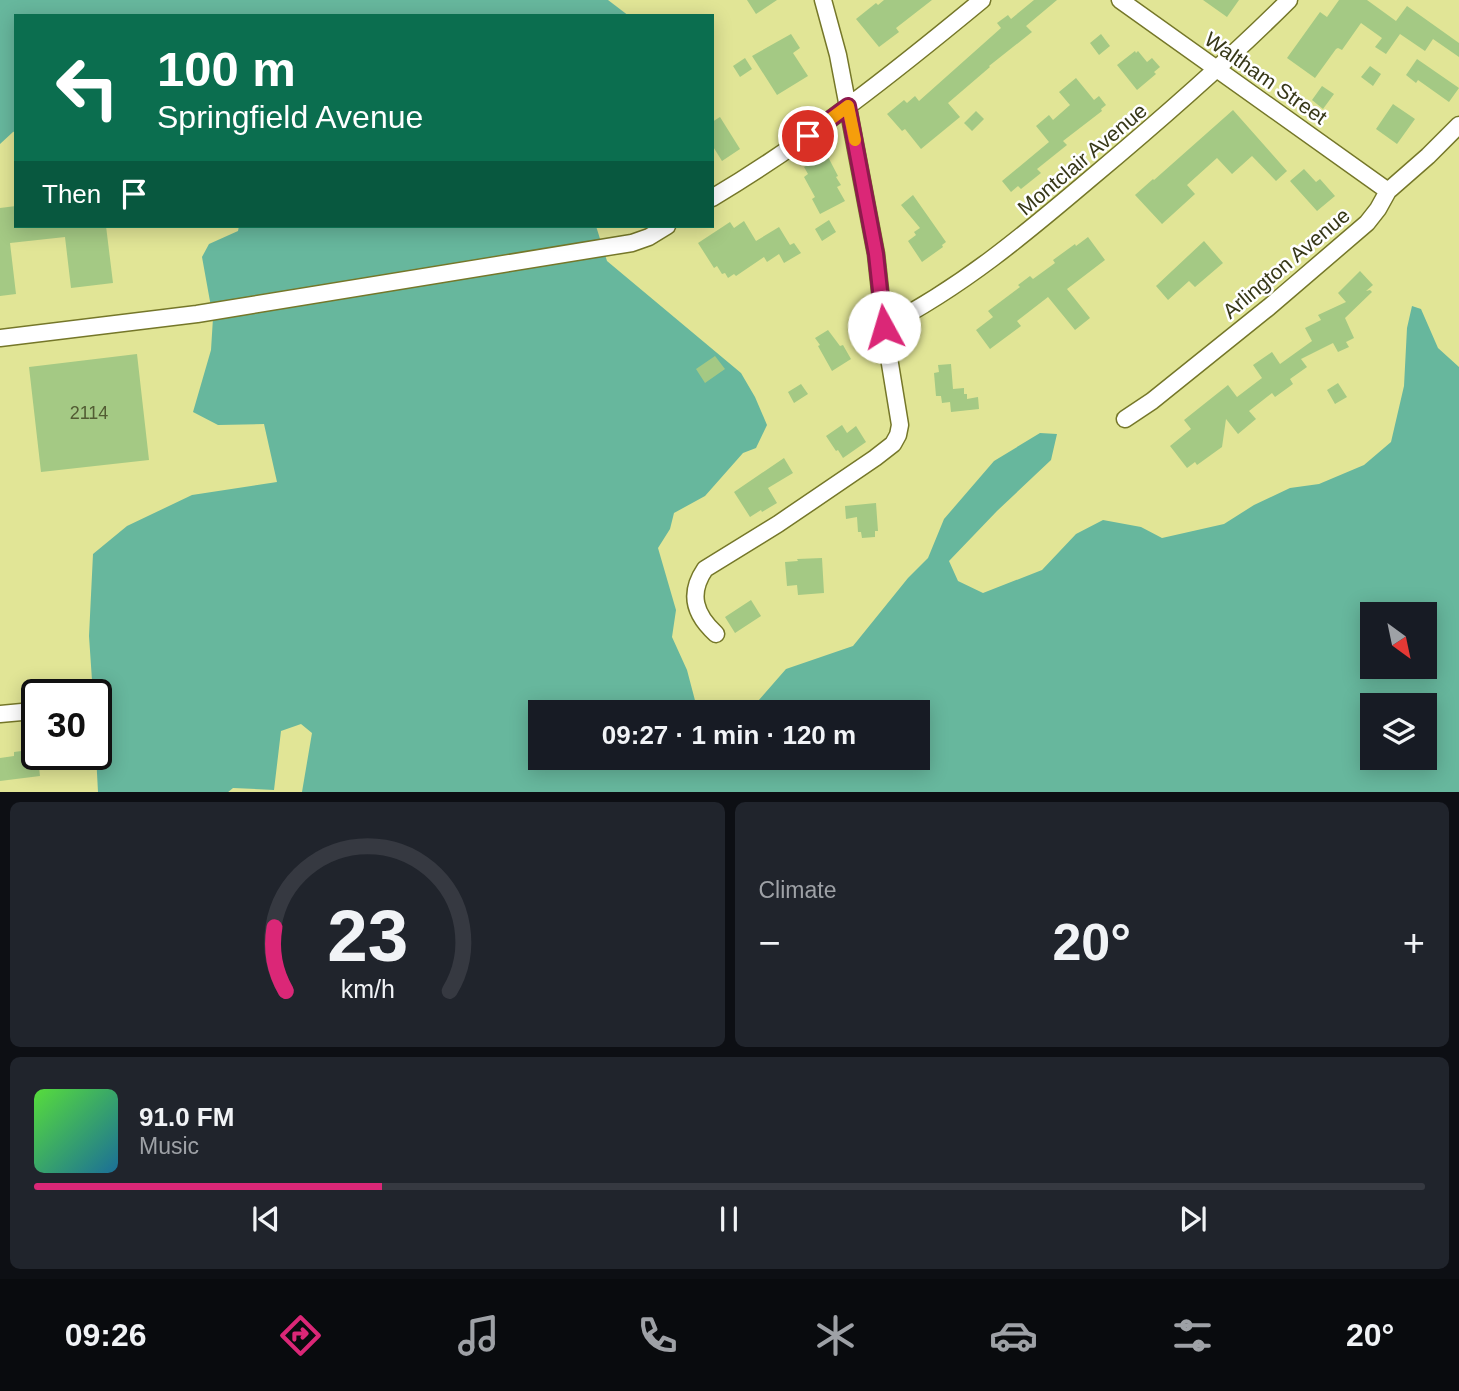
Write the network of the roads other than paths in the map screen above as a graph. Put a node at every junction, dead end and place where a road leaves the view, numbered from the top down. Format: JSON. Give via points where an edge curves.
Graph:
{"nodes":[{"id":1,"x":823,"y":0,"type":"edge"},
{"id":2,"x":982,"y":0,"type":"edge"},
{"id":3,"x":1120,"y":0,"type":"edge"},
{"id":4,"x":1289,"y":0,"type":"edge"},
{"id":5,"x":1217,"y":69,"type":"junction"},
{"id":6,"x":848,"y":106,"type":"junction"},
{"id":7,"x":1459,"y":125,"type":"edge"},
{"id":8,"x":1388,"y":191,"type":"junction"},
{"id":9,"x":714,"y":197,"type":"edge"},
{"id":10,"x":664,"y":228,"type":"edge"},
{"id":11,"x":884,"y":327,"type":"junction"},
{"id":12,"x":0,"y":338,"type":"edge"},
{"id":13,"x":1125,"y":419,"type":"dead end"},
{"id":14,"x":716,"y":634,"type":"dead end"},
{"id":15,"x":21,"y":712,"type":"edge"},
{"id":16,"x":0,"y":714,"type":"edge"}],
"edges":[{"from":1,"to":6,"type":"street"},
{"from":2,"to":6,"type":"street"},
{"from":3,"to":5,"type":"street","name":"Waltham Street"},
{"from":4,"to":5,"type":"street","name":"Montclair Avenue"},
{"from":5,"to":8,"type":"street","name":"Waltham Street"},
{"from":5,"to":11,"type":"street","name":"Montclair Avenue","via":[[985,265]]},
{"from":6,"to":9,"type":"street"},
{"from":6,"to":11,"type":"street","via":[[876,254]]},
{"from":7,"to":8,"type":"street","name":"Arlington Avenue"},
{"from":8,"to":13,"type":"street","name":"Arlington Avenue","via":[[1367,223],[1279,299]]},
{"from":10,"to":12,"type":"street","via":[[632,243],[197,314]]},
{"from":11,"to":14,"type":"street","via":[[900,425],[894,444],[705,569],[695,600],[705,624]]},
{"from":15,"to":16,"type":"street"}]}
